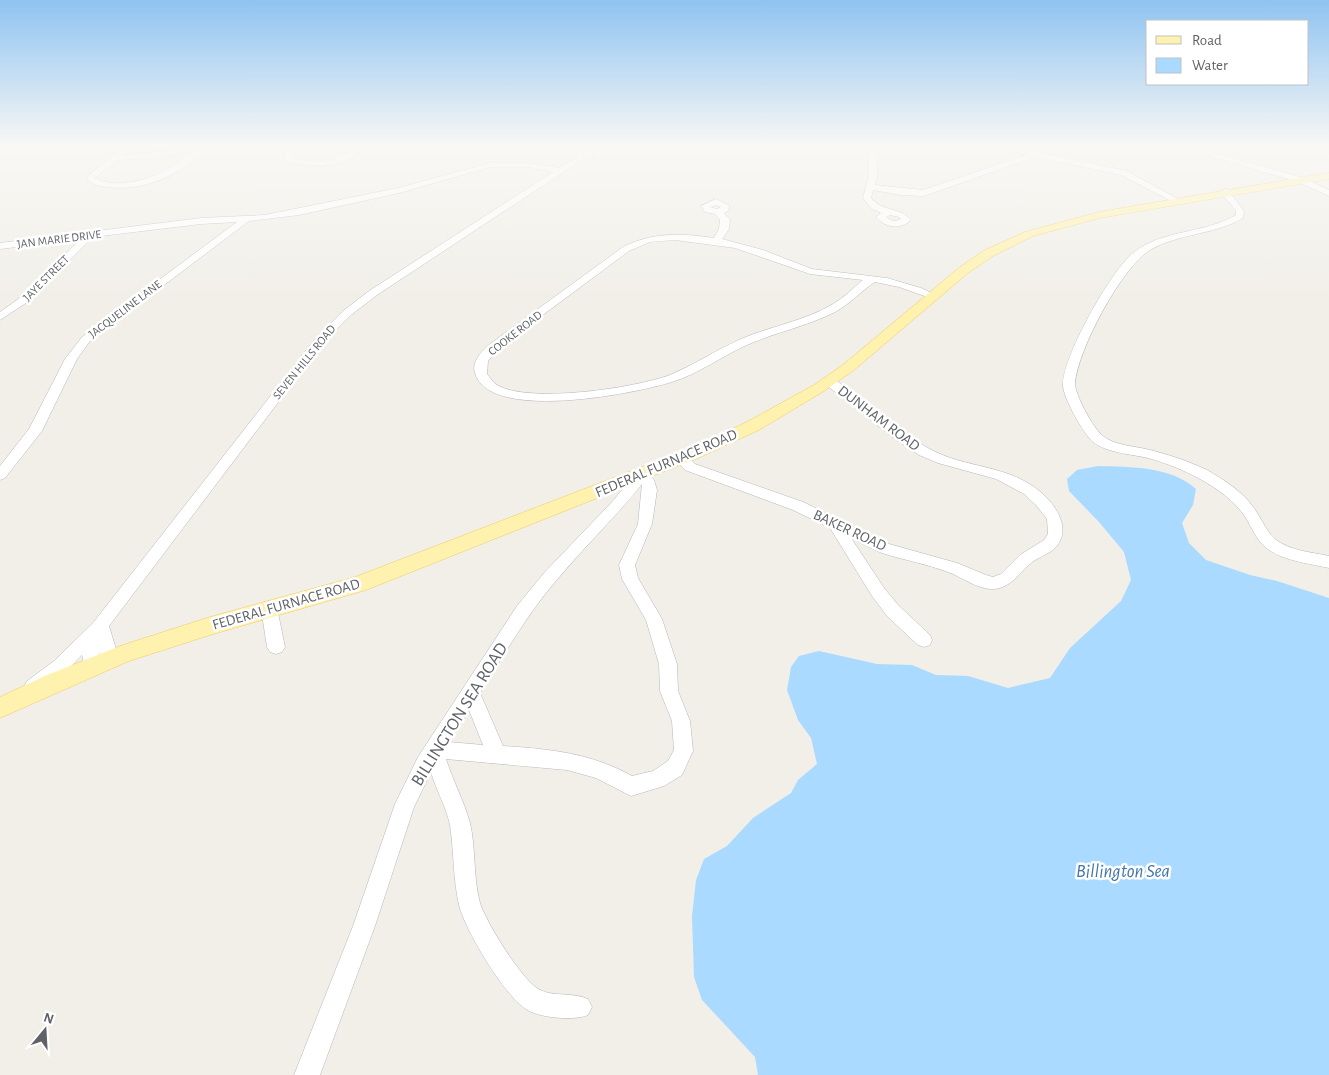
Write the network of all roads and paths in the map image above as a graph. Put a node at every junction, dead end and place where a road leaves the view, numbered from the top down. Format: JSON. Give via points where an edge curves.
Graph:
{"nodes":[{"id":1,"x":361,"y":198,"type":"edge"},
{"id":2,"x":519,"y":198,"type":"edge"},
{"id":3,"x":868,"y":198,"type":"edge"},
{"id":4,"x":1173,"y":198,"type":"edge"},
{"id":5,"x":1193,"y":198,"type":"edge"},
{"id":6,"x":1230,"y":198,"type":"edge"},
{"id":7,"x":1178,"y":201,"type":"junction"},
{"id":8,"x":718,"y":212,"type":"dead end"},
{"id":9,"x":887,"y":213,"type":"dead end"},
{"id":10,"x":247,"y":219,"type":"junction"},
{"id":11,"x":90,"y":234,"type":"junction"},
{"id":12,"x":716,"y":242,"type":"junction"},
{"id":13,"x":0,"y":246,"type":"edge"},
{"id":14,"x":873,"y":278,"type":"junction"},
{"id":15,"x":933,"y":296,"type":"junction"},
{"id":16,"x":0,"y":317,"type":"edge"},
{"id":17,"x":829,"y":381,"type":"junction"},
{"id":18,"x":682,"y":458,"type":"junction"},
{"id":19,"x":643,"y":474,"type":"junction"},
{"id":20,"x":0,"y":475,"type":"edge"},
{"id":21,"x":833,"y":525,"type":"junction"},
{"id":22,"x":1329,"y":562,"type":"edge"},
{"id":23,"x":1018,"y":566,"type":"joint"},
{"id":24,"x":269,"y":608,"type":"junction"},
{"id":25,"x":100,"y":625,"type":"junction"},
{"id":26,"x":924,"y":640,"type":"dead end"},
{"id":27,"x":276,"y":647,"type":"dead end"},
{"id":28,"x":101,"y":663,"type":"junction"},
{"id":29,"x":470,"y":691,"type":"junction"},
{"id":30,"x":9,"y":704,"type":"edge"},
{"id":31,"x":433,"y":749,"type":"junction"},
{"id":32,"x":497,"y":755,"type":"junction"},
{"id":33,"x":580,"y":1007,"type":"dead end"},
{"id":34,"x":307,"y":1075,"type":"edge"}],
"edges":[{"from":1,"to":10,"type":"street","name":"JAN MARIE DRIVE"},
{"from":2,"to":25,"type":"street","name":"SEVEN HILLS ROAD","via":[[373,293],[337,322]]},
{"from":3,"to":9,"type":"street"},
{"from":4,"to":7,"type":"street"},
{"from":5,"to":7,"type":"main road","name":"FEDERAL FURNACE ROAD"},
{"from":6,"to":22,"type":"street","via":[[1240,216],[1230,222],[1170,237],[1134,256],[1116,279],[1090,324],[1069,384],[1091,432],[1098,438],[1204,475],[1228,491],[1250,512],[1262,534],[1274,546]]},
{"from":7,"to":15,"type":"main road","name":"FEDERAL FURNACE ROAD","via":[[1070,221],[1029,234],[989,253]]},
{"from":8,"to":12,"type":"street","via":[[725,224]]},
{"from":10,"to":11,"type":"street","name":"JAN MARIE DRIVE"},
{"from":10,"to":20,"type":"street","name":"JACQUELINE LANE","via":[[86,339],[71,359],[35,431]]},
{"from":11,"to":13,"type":"street","name":"JAN MARIE DRIVE"},
{"from":11,"to":16,"type":"street","name":"JAYE STREET","via":[[25,300]]},
{"from":12,"to":14,"type":"street","name":"COOKE ROAD","via":[[753,250],[811,272]]},
{"from":12,"to":14,"type":"street","name":"COOKE ROAD","via":[[661,237],[626,249],[490,349],[480,365],[484,380],[508,393],[544,398],[595,394],[653,384],[687,372],[753,338],[825,312]]},
{"from":14,"to":15,"type":"street","name":"COOKE ROAD","via":[[905,284]]},
{"from":15,"to":17,"type":"main road","name":"FEDERAL FURNACE ROAD"},
{"from":17,"to":18,"type":"main road","name":"FEDERAL FURNACE ROAD","via":[[753,426]]},
{"from":17,"to":23,"type":"street","name":"DUNHAM ROAD","via":[[911,445],[943,460],[1002,475],[1041,501],[1054,518],[1055,534],[1050,544]]},
{"from":18,"to":19,"type":"main road","name":"FEDERAL FURNACE ROAD"},
{"from":18,"to":21,"type":"street","name":"BAKER ROAD","via":[[690,467],[782,499]]},
{"from":19,"to":24,"type":"main road","name":"FEDERAL FURNACE ROAD","via":[[359,584]]},
{"from":19,"to":29,"type":"street","name":"BILLINGTON SEA ROAD","via":[[550,577],[523,611]]},
{"from":19,"to":32,"type":"street","via":[[650,490],[646,524],[627,565],[630,579],[654,620],[668,664],[670,690],[682,721],[684,750],[675,768],[657,779],[631,786],[612,774],[581,763]]},
{"from":21,"to":23,"type":"street","name":"BAKER ROAD","via":[[885,548],[952,567],[983,582],[994,583],[1007,578]]},
{"from":21,"to":26,"type":"street","via":[[840,530],[893,611]]},
{"from":24,"to":27,"type":"street"},
{"from":24,"to":28,"type":"main road","name":"FEDERAL FURNACE ROAD"},
{"from":25,"to":28,"type":"street","name":"SEVEN HILLS ROAD","via":[[93,638],[90,656]]},
{"from":25,"to":30,"type":"street","via":[[60,666]]},
{"from":28,"to":30,"type":"main road","name":"FEDERAL FURNACE ROAD"},
{"from":29,"to":31,"type":"street","name":"BILLINGTON SEA ROAD"},
{"from":29,"to":32,"type":"street"},
{"from":31,"to":32,"type":"street"},
{"from":31,"to":33,"type":"street","via":[[460,826],[462,863],[470,906],[490,945],[510,978],[534,1001]]},
{"from":31,"to":34,"type":"street","name":"BILLINGTON SEA ROAD","via":[[405,804],[364,926]]}]}
